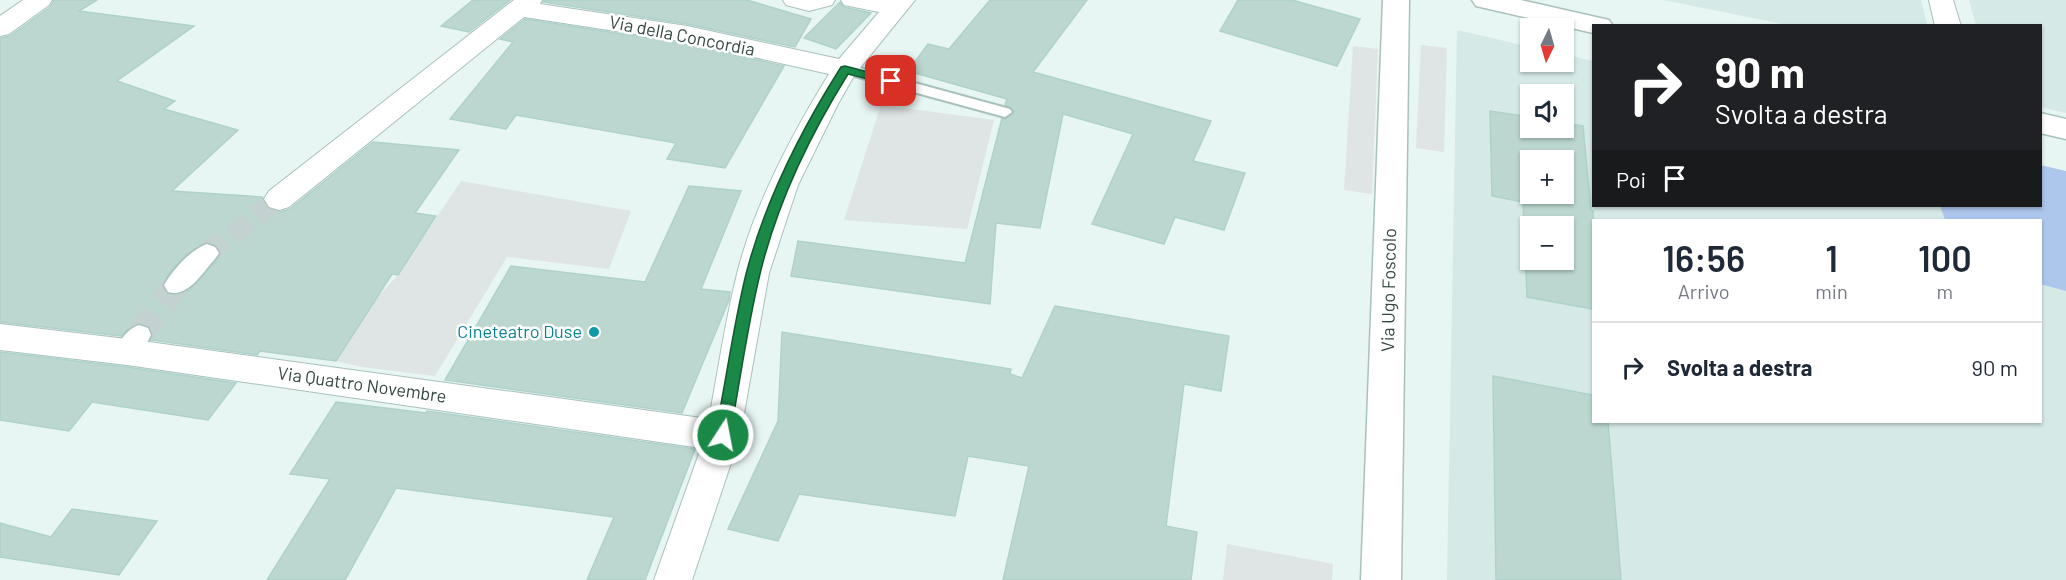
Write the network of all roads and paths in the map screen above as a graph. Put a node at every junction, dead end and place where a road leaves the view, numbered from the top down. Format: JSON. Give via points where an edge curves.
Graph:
{"nodes":[{"id":1,"x":40,"y":0,"type":"edge"},
{"id":2,"x":795,"y":0,"type":"edge"},
{"id":3,"x":823,"y":0,"type":"edge"},
{"id":4,"x":853,"y":0,"type":"edge"},
{"id":5,"x":1396,"y":0,"type":"edge"},
{"id":6,"x":1485,"y":0,"type":"edge"},
{"id":7,"x":1941,"y":0,"type":"edge"},
{"id":8,"x":1513,"y":3,"type":"edge"},
{"id":9,"x":524,"y":4,"type":"edge"},
{"id":10,"x":900,"y":4,"type":"edge"},
{"id":11,"x":1592,"y":24,"type":"edge"},
{"id":12,"x":1947,"y":24,"type":"edge"},
{"id":13,"x":0,"y":28,"type":"edge"},
{"id":14,"x":845,"y":69,"type":"junction"},
{"id":15,"x":1005,"y":112,"type":"dead end"},
{"id":16,"x":2042,"y":123,"type":"edge"},
{"id":17,"x":2066,"y":129,"type":"edge"},
{"id":18,"x":279,"y":199,"type":"tunnel mouth"},
{"id":19,"x":207,"y":253,"type":"tunnel mouth"},
{"id":20,"x":176,"y":285,"type":"tunnel mouth"},
{"id":21,"x":0,"y":337,"type":"edge"},
{"id":22,"x":723,"y":435,"type":"junction"},
{"id":23,"x":673,"y":580,"type":"edge"},
{"id":24,"x":1381,"y":580,"type":"edge"}],
"edges":[{"from":1,"to":13,"type":"street"},
{"from":2,"to":3,"type":"street"},
{"from":4,"to":10,"type":"street"},
{"from":5,"to":24,"type":"street","name":"Via Ugo Foscolo"},
{"from":6,"to":8,"type":"street"},
{"from":7,"to":12,"type":"street"},
{"from":8,"to":11,"type":"street"},
{"from":9,"to":14,"type":"street","name":"Via della Concordia"},
{"from":9,"to":18,"type":"street","name":"Via della Concordia"},
{"from":10,"to":14,"type":"street"},
{"from":14,"to":15,"type":"lane"},
{"from":14,"to":22,"type":"street","via":[[783,185],[753,273]]},
{"from":16,"to":17,"type":"street"},
{"from":19,"to":20,"type":"street"},
{"from":21,"to":22,"type":"street","name":"Via Quattro Novembre","via":[[133,343]]},
{"from":22,"to":23,"type":"street"}]}
